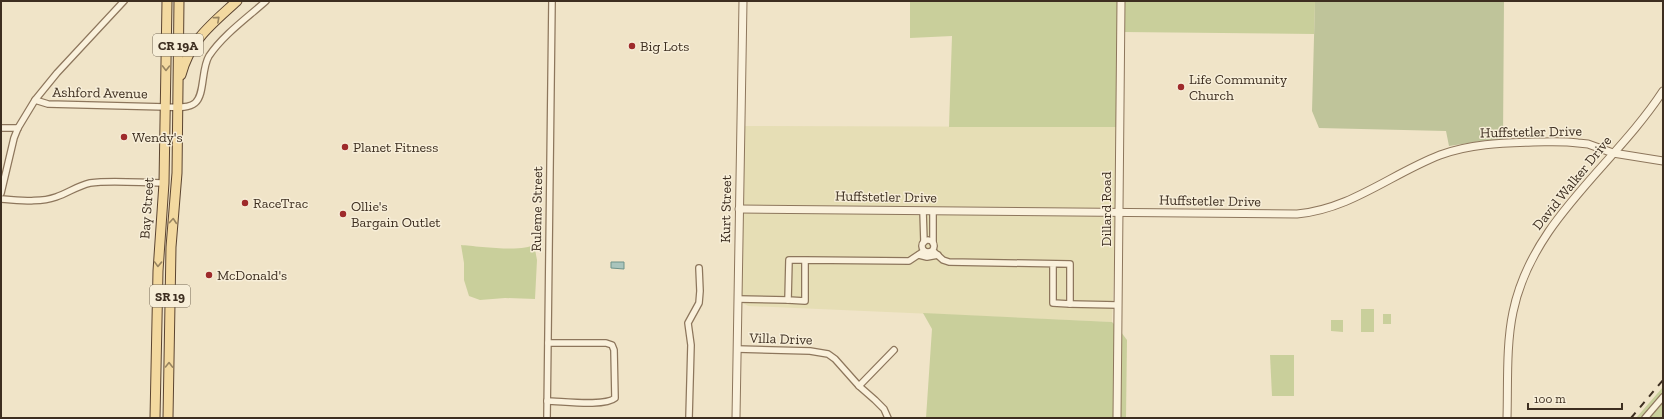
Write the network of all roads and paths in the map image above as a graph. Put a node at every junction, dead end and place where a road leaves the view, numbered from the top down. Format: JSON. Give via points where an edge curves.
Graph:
{"nodes":[{"id":1,"x":124,"y":1,"type":"edge"},
{"id":2,"x":167,"y":1,"type":"edge"},
{"id":3,"x":179,"y":1,"type":"edge"},
{"id":4,"x":237,"y":1,"type":"edge"},
{"id":5,"x":266,"y":1,"type":"edge"},
{"id":6,"x":552,"y":1,"type":"edge"},
{"id":7,"x":743,"y":1,"type":"edge"},
{"id":8,"x":1121,"y":1,"type":"edge"},
{"id":9,"x":178,"y":88,"type":"junction"},
{"id":10,"x":1663,"y":91,"type":"edge"},
{"id":11,"x":35,"y":100,"type":"junction"},
{"id":12,"x":166,"y":107,"type":"junction"},
{"id":13,"x":178,"y":107,"type":"junction"},
{"id":14,"x":1,"y":128,"type":"edge"},
{"id":15,"x":18,"y":128,"type":"junction"},
{"id":16,"x":1613,"y":153,"type":"junction"},
{"id":17,"x":1663,"y":161,"type":"edge"},
{"id":18,"x":164,"y":183,"type":"junction"},
{"id":19,"x":1,"y":193,"type":"edge"},
{"id":20,"x":1,"y":199,"type":"edge"},
{"id":21,"x":739,"y":209,"type":"junction"},
{"id":22,"x":923,"y":211,"type":"junction"},
{"id":23,"x":933,"y":211,"type":"junction"},
{"id":24,"x":1119,"y":213,"type":"junction"},
{"id":25,"x":924,"y":220,"type":"junction"},
{"id":26,"x":933,"y":220,"type":"junction"},
{"id":27,"x":924,"y":242,"type":"junction"},
{"id":28,"x":933,"y":243,"type":"junction"},
{"id":29,"x":158,"y":246,"type":"junction"},
{"id":30,"x":171,"y":246,"type":"junction"},
{"id":31,"x":933,"y":250,"type":"junction"},
{"id":32,"x":921,"y":253,"type":"junction"},
{"id":33,"x":938,"y":255,"type":"junction"},
{"id":34,"x":805,"y":260,"type":"junction"},
{"id":35,"x":1053,"y":264,"type":"junction"},
{"id":36,"x":699,"y":268,"type":"dead end"},
{"id":37,"x":738,"y":299,"type":"junction"},
{"id":38,"x":788,"y":300,"type":"junction"},
{"id":39,"x":1070,"y":304,"type":"junction"},
{"id":40,"x":1118,"y":305,"type":"junction"},
{"id":41,"x":548,"y":343,"type":"junction"},
{"id":42,"x":737,"y":349,"type":"junction"},
{"id":43,"x":894,"y":350,"type":"dead end"},
{"id":44,"x":156,"y":382,"type":"junction"},
{"id":45,"x":169,"y":382,"type":"junction"},
{"id":46,"x":859,"y":386,"type":"junction"},
{"id":47,"x":1663,"y":397,"type":"edge"},
{"id":48,"x":547,"y":401,"type":"junction"},
{"id":49,"x":155,"y":418,"type":"edge"},
{"id":50,"x":168,"y":418,"type":"edge"},
{"id":51,"x":547,"y":418,"type":"edge"},
{"id":52,"x":689,"y":418,"type":"edge"},
{"id":53,"x":736,"y":418,"type":"edge"},
{"id":54,"x":888,"y":418,"type":"edge"},
{"id":55,"x":1117,"y":418,"type":"edge"},
{"id":56,"x":1508,"y":418,"type":"edge"},
{"id":57,"x":1645,"y":418,"type":"edge"}],
"edges":[{"from":1,"to":11,"type":"street"},
{"from":2,"to":12,"type":"main road","name":"Bay Street","number":"SR 19","one_way":true},
{"from":3,"to":9,"type":"main road","name":"Bay Street","number":"CR 19A"},
{"from":9,"to":4,"type":"main road","number":"SR 19","one_way":true,"via":[[181,73],[192,48],[208,27]]},
{"from":5,"to":13,"type":"street","name":"Ashford Avenue","via":[[220,42],[210,56],[203,72],[200,94],[196,102]]},
{"from":6,"to":41,"type":"street","name":"Ruleme Street"},
{"from":7,"to":21,"type":"street","name":"Kurt Street"},
{"from":8,"to":24,"type":"street","name":"Dillard Road"},
{"from":9,"to":13,"type":"main road","name":"Bay Street","number":"SR 19"},
{"from":10,"to":16,"type":"street","name":"David Walker Drive"},
{"from":11,"to":12,"type":"street","name":"Ashford Avenue","via":[[48,104]]},
{"from":11,"to":15,"type":"street"},
{"from":12,"to":13,"type":"street","name":"Ashford Avenue"},
{"from":12,"to":18,"type":"main road","name":"Bay Street","number":"SR 19"},
{"from":30,"to":13,"type":"main road","name":"Bay Street","number":"SR 19","one_way":true,"via":[[177,173]]},
{"from":14,"to":15,"type":"street"},
{"from":15,"to":19,"type":"street"},
{"from":16,"to":17,"type":"street","name":"Huffstetler Drive"},
{"from":16,"to":24,"type":"street","name":"Huffstetler Drive","via":[[1588,144],[1569,142],[1482,144],[1440,155],[1351,200],[1318,211],[1270,215]]},
{"from":16,"to":56,"type":"street","name":"David Walker Drive","via":[[1554,222],[1535,252],[1520,285],[1510,330]]},
{"from":18,"to":20,"type":"street","via":[[96,183],[79,186],[55,198],[44,200]]},
{"from":18,"to":29,"type":"main road","name":"Bay Street","number":"SR 19"},
{"from":21,"to":22,"type":"street","name":"Huffstetler Drive"},
{"from":21,"to":37,"type":"street","name":"Kurt Street"},
{"from":22,"to":23,"type":"street","name":"Huffstetler Drive"},
{"from":22,"to":25,"type":"street"},
{"from":23,"to":24,"type":"street","name":"Huffstetler Drive"},
{"from":23,"to":26,"type":"street"},
{"from":24,"to":40,"type":"street","name":"Dillard Road"},
{"from":25,"to":26,"type":"street"},
{"from":25,"to":27,"type":"street"},
{"from":26,"to":28,"type":"street"},
{"from":27,"to":28,"type":"street","via":[[928,240]]},
{"from":27,"to":32,"type":"street"},
{"from":28,"to":31,"type":"street"},
{"from":29,"to":30,"type":"street"},
{"from":29,"to":44,"type":"main road","name":"Bay Street","number":"SR 19","one_way":true},
{"from":45,"to":30,"type":"main road","name":"Bay Street","number":"SR 19","one_way":true},
{"from":31,"to":32,"type":"street"},
{"from":31,"to":33,"type":"street"},
{"from":32,"to":33,"type":"street","via":[[927,257]]},
{"from":32,"to":34,"type":"street","via":[[909,261]]},
{"from":33,"to":35,"type":"street","via":[[949,262]]},
{"from":34,"to":38,"type":"street","via":[[789,260]]},
{"from":34,"to":38,"type":"street","via":[[805,301]]},
{"from":35,"to":39,"type":"street","via":[[1053,303]]},
{"from":35,"to":39,"type":"street","via":[[1070,264]]},
{"from":36,"to":52,"type":"street","via":[[698,303],[688,323]]},
{"from":37,"to":38,"type":"street"},
{"from":37,"to":42,"type":"street","name":"Kurt Street"},
{"from":39,"to":40,"type":"street"},
{"from":40,"to":55,"type":"street","name":"Dillard Road"},
{"from":41,"to":48,"type":"street","name":"Ruleme Street"},
{"from":41,"to":48,"type":"street","via":[[612,345],[614,398],[601,402]]},
{"from":42,"to":46,"type":"street","name":"Villa Drive","via":[[822,352],[835,359]]},
{"from":42,"to":53,"type":"street","name":"Kurt Street"},
{"from":43,"to":46,"type":"street"},
{"from":44,"to":45,"type":"street"},
{"from":44,"to":49,"type":"main road","name":"Bay Street","number":"SR 19"},
{"from":45,"to":50,"type":"main road","name":"Bay Street","number":"SR 19"},
{"from":46,"to":54,"type":"street","name":"Villa Drive","via":[[884,408]]},
{"from":47,"to":57,"type":"street"},
{"from":48,"to":51,"type":"street","name":"Ruleme Street"}]}
